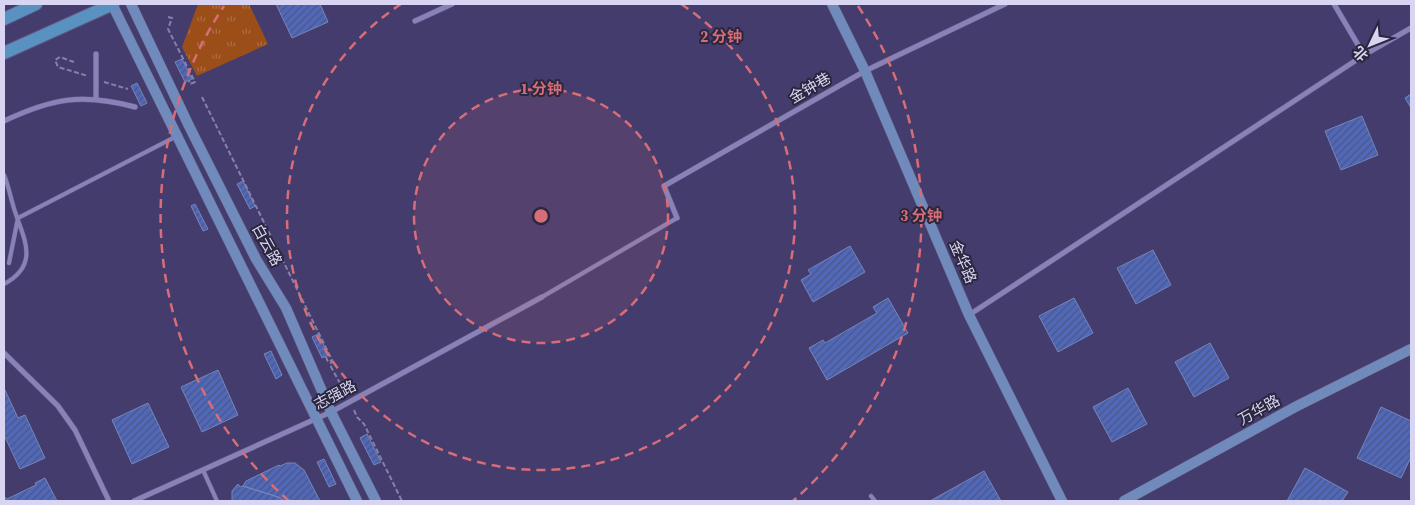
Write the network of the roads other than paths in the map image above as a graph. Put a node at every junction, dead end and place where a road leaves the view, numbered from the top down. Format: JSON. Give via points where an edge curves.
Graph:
{"nodes":[{"id":1,"x":36,"y":4,"type":"edge"},
{"id":2,"x":113,"y":4,"type":"edge"},
{"id":3,"x":131,"y":4,"type":"edge"},
{"id":4,"x":452,"y":4,"type":"edge"},
{"id":5,"x":832,"y":4,"type":"edge"},
{"id":6,"x":1005,"y":4,"type":"edge"},
{"id":7,"x":1334,"y":4,"type":"edge"},
{"id":8,"x":4,"y":19,"type":"edge"},
{"id":9,"x":415,"y":21,"type":"dead end"},
{"id":10,"x":1411,"y":28,"type":"edge"},
{"id":11,"x":4,"y":52,"type":"edge"},
{"id":12,"x":96,"y":54,"type":"dead end"},
{"id":13,"x":1364,"y":55,"type":"junction"},
{"id":14,"x":865,"y":71,"type":"junction"},
{"id":15,"x":96,"y":100,"type":"junction"},
{"id":16,"x":135,"y":107,"type":"dead end"},
{"id":17,"x":4,"y":121,"type":"edge"},
{"id":18,"x":177,"y":136,"type":"junction"},
{"id":19,"x":4,"y":174,"type":"edge"},
{"id":20,"x":18,"y":218,"type":"junction"},
{"id":21,"x":677,"y":218,"type":"joint"},
{"id":22,"x":9,"y":263,"type":"dead end"},
{"id":23,"x":4,"y":284,"type":"edge"},
{"id":24,"x":542,"y":297,"type":"joint"},
{"id":25,"x":969,"y":315,"type":"junction"},
{"id":26,"x":1411,"y":348,"type":"edge"},
{"id":27,"x":4,"y":353,"type":"edge"},
{"id":28,"x":332,"y":412,"type":"junction"},
{"id":29,"x":316,"y":419,"type":"junction"},
{"id":30,"x":203,"y":470,"type":"junction"},
{"id":31,"x":871,"y":496,"type":"dead end"},
{"id":32,"x":109,"y":501,"type":"edge"},
{"id":33,"x":134,"y":501,"type":"edge"},
{"id":34,"x":217,"y":501,"type":"edge"},
{"id":35,"x":357,"y":501,"type":"edge"},
{"id":36,"x":376,"y":501,"type":"edge"},
{"id":37,"x":875,"y":501,"type":"edge"},
{"id":38,"x":1062,"y":501,"type":"edge"},
{"id":39,"x":1124,"y":501,"type":"edge"}],
"edges":[{"from":1,"to":8,"type":"main road"},
{"from":2,"to":11,"type":"main road"},
{"from":2,"to":18,"type":"main road"},
{"from":3,"to":28,"type":"main road","name":"白云路","via":[[247,241],[286,308]]},
{"from":4,"to":9,"type":"street"},
{"from":5,"to":14,"type":"main road","name":"金华路"},
{"from":6,"to":14,"type":"street","name":"金钟巷"},
{"from":7,"to":13,"type":"street"},
{"from":10,"to":13,"type":"street"},
{"from":12,"to":15,"type":"street"},
{"from":13,"to":25,"type":"street"},
{"from":14,"to":21,"type":"street","name":"金钟巷","via":[[664,186]]},
{"from":14,"to":25,"type":"main road","name":"金华路"},
{"from":15,"to":16,"type":"street"},
{"from":15,"to":17,"type":"street","via":[[75,98],[50,102]]},
{"from":18,"to":20,"type":"lane"},
{"from":18,"to":29,"type":"main road"},
{"from":19,"to":20,"type":"lane"},
{"from":20,"to":22,"type":"lane"},
{"from":20,"to":23,"type":"lane","via":[[28,255],[16,275]]},
{"from":21,"to":24,"type":"lane"},
{"from":24,"to":28,"type":"street","name":"志强路"},
{"from":25,"to":38,"type":"main road","name":"金华路"},
{"from":26,"to":39,"type":"main road","name":"万华路"},
{"from":27,"to":32,"type":"street","via":[[58,406],[75,430]]},
{"from":28,"to":29,"type":"street","name":"志强路"},
{"from":28,"to":36,"type":"main road","name":"白云路"},
{"from":29,"to":30,"type":"street","name":"志强路"},
{"from":29,"to":35,"type":"main road"},
{"from":30,"to":33,"type":"street","name":"志强路"},
{"from":30,"to":34,"type":"lane"},
{"from":31,"to":37,"type":"lane"}]}
